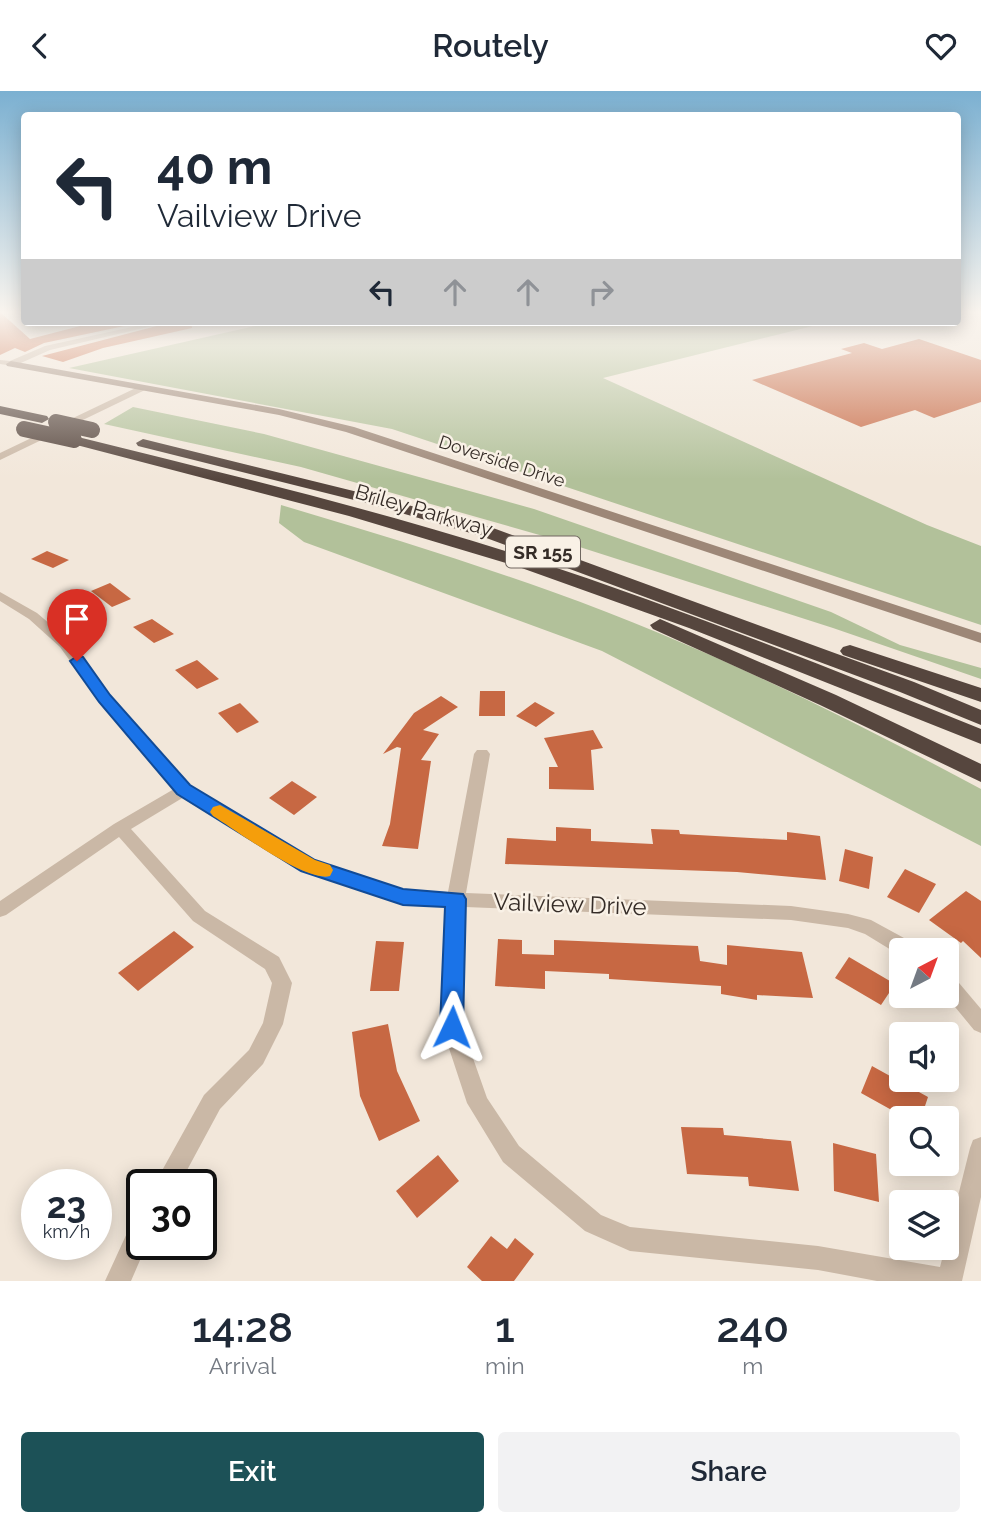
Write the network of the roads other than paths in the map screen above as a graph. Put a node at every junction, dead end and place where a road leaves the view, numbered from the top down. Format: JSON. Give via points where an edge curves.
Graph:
{"nodes":[{"id":1,"x":30,"y":368,"type":"edge"},
{"id":2,"x":142,"y":388,"type":"junction"},
{"id":3,"x":0,"y":410,"type":"edge"},
{"id":4,"x":0,"y":425,"type":"edge"},
{"id":5,"x":0,"y":457,"type":"edge"},
{"id":6,"x":363,"y":515,"type":"junction"},
{"id":7,"x":487,"y":531,"type":"junction"},
{"id":8,"x":0,"y":596,"type":"edge"},
{"id":9,"x":981,"y":638,"type":"edge"},
{"id":10,"x":981,"y":695,"type":"edge"},
{"id":11,"x":981,"y":717,"type":"edge"},
{"id":12,"x":981,"y":737,"type":"edge"},
{"id":13,"x":482,"y":754,"type":"dead end"},
{"id":14,"x":981,"y":774,"type":"edge"},
{"id":15,"x":184,"y":790,"type":"junction"},
{"id":16,"x":120,"y":828,"type":"junction"},
{"id":17,"x":456,"y":899,"type":"junction"},
{"id":18,"x":0,"y":910,"type":"edge"},
{"id":19,"x":889,"y":939,"type":"edge"},
{"id":20,"x":959,"y":997,"type":"edge"},
{"id":21,"x":981,"y":1024,"type":"edge"},
{"id":22,"x":981,"y":1148,"type":"edge"},
{"id":23,"x":175,"y":1169,"type":"edge"},
{"id":24,"x":128,"y":1260,"type":"edge"},
{"id":25,"x":118,"y":1281,"type":"edge"},
{"id":26,"x":948,"y":1281,"type":"edge"}],
"edges":[{"from":1,"to":2,"type":"street","name":"Doverside Drive"},
{"from":2,"to":5,"type":"street"},
{"from":2,"to":9,"type":"street","name":"Doverside Drive","via":[[350,429]]},
{"from":3,"to":7,"type":"highway","name":"Briley Parkway","number":"SR 155","bridge":true},
{"from":4,"to":6,"type":"highway","name":"Briley Parkway","number":"SR 155","bridge":true},
{"from":6,"to":12,"type":"highway","name":"Briley Parkway","number":"SR 155","via":[[522,562]]},
{"from":6,"to":14,"type":"highway","via":[[658,624]]},
{"from":7,"to":10,"type":"highway"},
{"from":7,"to":11,"type":"highway","name":"Briley Parkway","number":"SR 155"},
{"from":8,"to":15,"type":"street","name":"Vailview Drive","via":[[33,616],[65,644],[105,699]]},
{"from":13,"to":17,"type":"street"},
{"from":15,"to":16,"type":"street"},
{"from":15,"to":17,"type":"street","name":"Vailview Drive","via":[[308,865],[403,897]]},
{"from":16,"to":18,"type":"street"},
{"from":16,"to":23,"type":"street","via":[[199,916],[272,963],[282,983],[273,1024],[256,1057],[212,1102]]},
{"from":17,"to":19,"type":"street","name":"Vailview Drive","via":[[791,913],[848,921]]},
{"from":17,"to":26,"type":"street","via":[[452,1027],[478,1103],[511,1154],[593,1223],[630,1239],[818,1258]]},
{"from":20,"to":21,"type":"street"},
{"from":22,"to":26,"type":"street"},
{"from":24,"to":25,"type":"street"}]}
